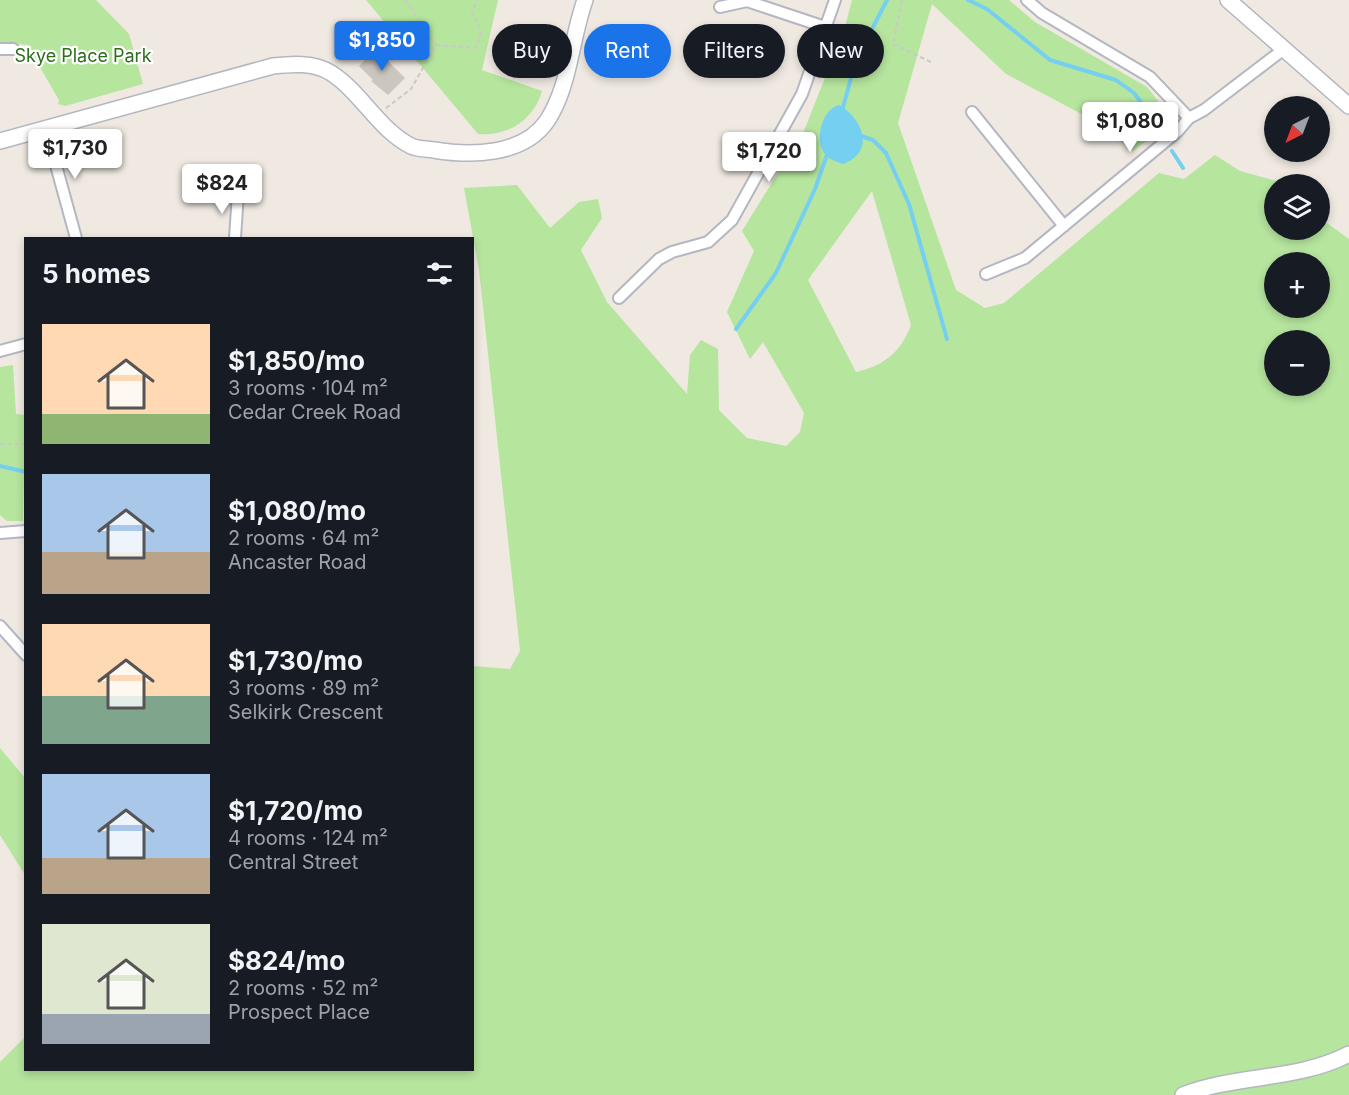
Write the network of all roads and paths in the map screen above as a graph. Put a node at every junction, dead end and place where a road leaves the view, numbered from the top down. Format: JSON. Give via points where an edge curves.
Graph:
{"nodes":[{"id":1,"x":405,"y":0,"type":"edge"},
{"id":2,"x":477,"y":0,"type":"edge"},
{"id":3,"x":585,"y":0,"type":"edge"},
{"id":4,"x":835,"y":0,"type":"edge"},
{"id":5,"x":902,"y":0,"type":"edge"},
{"id":6,"x":1027,"y":0,"type":"edge"},
{"id":7,"x":1228,"y":0,"type":"edge"},
{"id":8,"x":720,"y":7,"type":"dead end"},
{"id":9,"x":816,"y":24,"type":"edge"},
{"id":10,"x":826,"y":24,"type":"edge"},
{"id":11,"x":435,"y":45,"type":"junction"},
{"id":12,"x":0,"y":49,"type":"edge"},
{"id":13,"x":13,"y":49,"type":"dead end"},
{"id":14,"x":1284,"y":49,"type":"junction"},
{"id":15,"x":933,"y":63,"type":"dead end"},
{"id":16,"x":807,"y":78,"type":"edge"},
{"id":17,"x":1349,"y":106,"type":"edge"},
{"id":18,"x":386,"y":108,"type":"dead end"},
{"id":19,"x":972,"y":112,"type":"dead end"},
{"id":20,"x":1189,"y":118,"type":"junction"},
{"id":21,"x":46,"y":129,"type":"junction"},
{"id":22,"x":0,"y":141,"type":"edge"},
{"id":23,"x":238,"y":193,"type":"dead end"},
{"id":24,"x":1064,"y":226,"type":"junction"},
{"id":25,"x":76,"y":237,"type":"edge"},
{"id":26,"x":235,"y":237,"type":"edge"},
{"id":27,"x":986,"y":274,"type":"dead end"},
{"id":28,"x":619,"y":298,"type":"dead end"},
{"id":29,"x":24,"y":345,"type":"edge"},
{"id":30,"x":0,"y":351,"type":"edge"},
{"id":31,"x":0,"y":444,"type":"edge"},
{"id":32,"x":24,"y":444,"type":"edge"},
{"id":33,"x":24,"y":531,"type":"edge"},
{"id":34,"x":0,"y":533,"type":"edge"},
{"id":35,"x":0,"y":626,"type":"edge"},
{"id":36,"x":24,"y":653,"type":"edge"},
{"id":37,"x":1349,"y":1054,"type":"edge"},
{"id":38,"x":1183,"y":1095,"type":"edge"}],
"edges":[{"from":1,"to":11,"type":"path"},
{"from":2,"to":11,"type":"path","via":[[472,12],[481,32],[476,48]]},
{"from":3,"to":21,"type":"street","via":[[562,90],[546,122],[526,141],[486,153],[448,153],[412,146],[329,71],[294,64],[273,66]]},
{"from":4,"to":10,"type":"street"},
{"from":5,"to":15,"type":"path","via":[[892,44]]},
{"from":6,"to":20,"type":"street","via":[[1042,13],[1150,76]]},
{"from":7,"to":14,"type":"street"},
{"from":8,"to":9,"type":"street","via":[[747,1]]},
{"from":11,"to":18,"type":"path","via":[[411,89]]},
{"from":12,"to":13,"type":"street"},
{"from":14,"to":17,"type":"street"},
{"from":14,"to":20,"type":"street"},
{"from":16,"to":28,"type":"street","via":[[732,220],[708,242],[659,259]]},
{"from":19,"to":24,"type":"street"},
{"from":20,"to":24,"type":"street"},
{"from":21,"to":22,"type":"street"},
{"from":21,"to":25,"type":"street"},
{"from":23,"to":26,"type":"street"},
{"from":24,"to":27,"type":"street","via":[[1024,258]]},
{"from":29,"to":30,"type":"street"},
{"from":31,"to":32,"type":"path"},
{"from":33,"to":34,"type":"street"},
{"from":35,"to":36,"type":"street"},
{"from":37,"to":38,"type":"street","via":[[1309,1069],[1225,1082]]}]}
